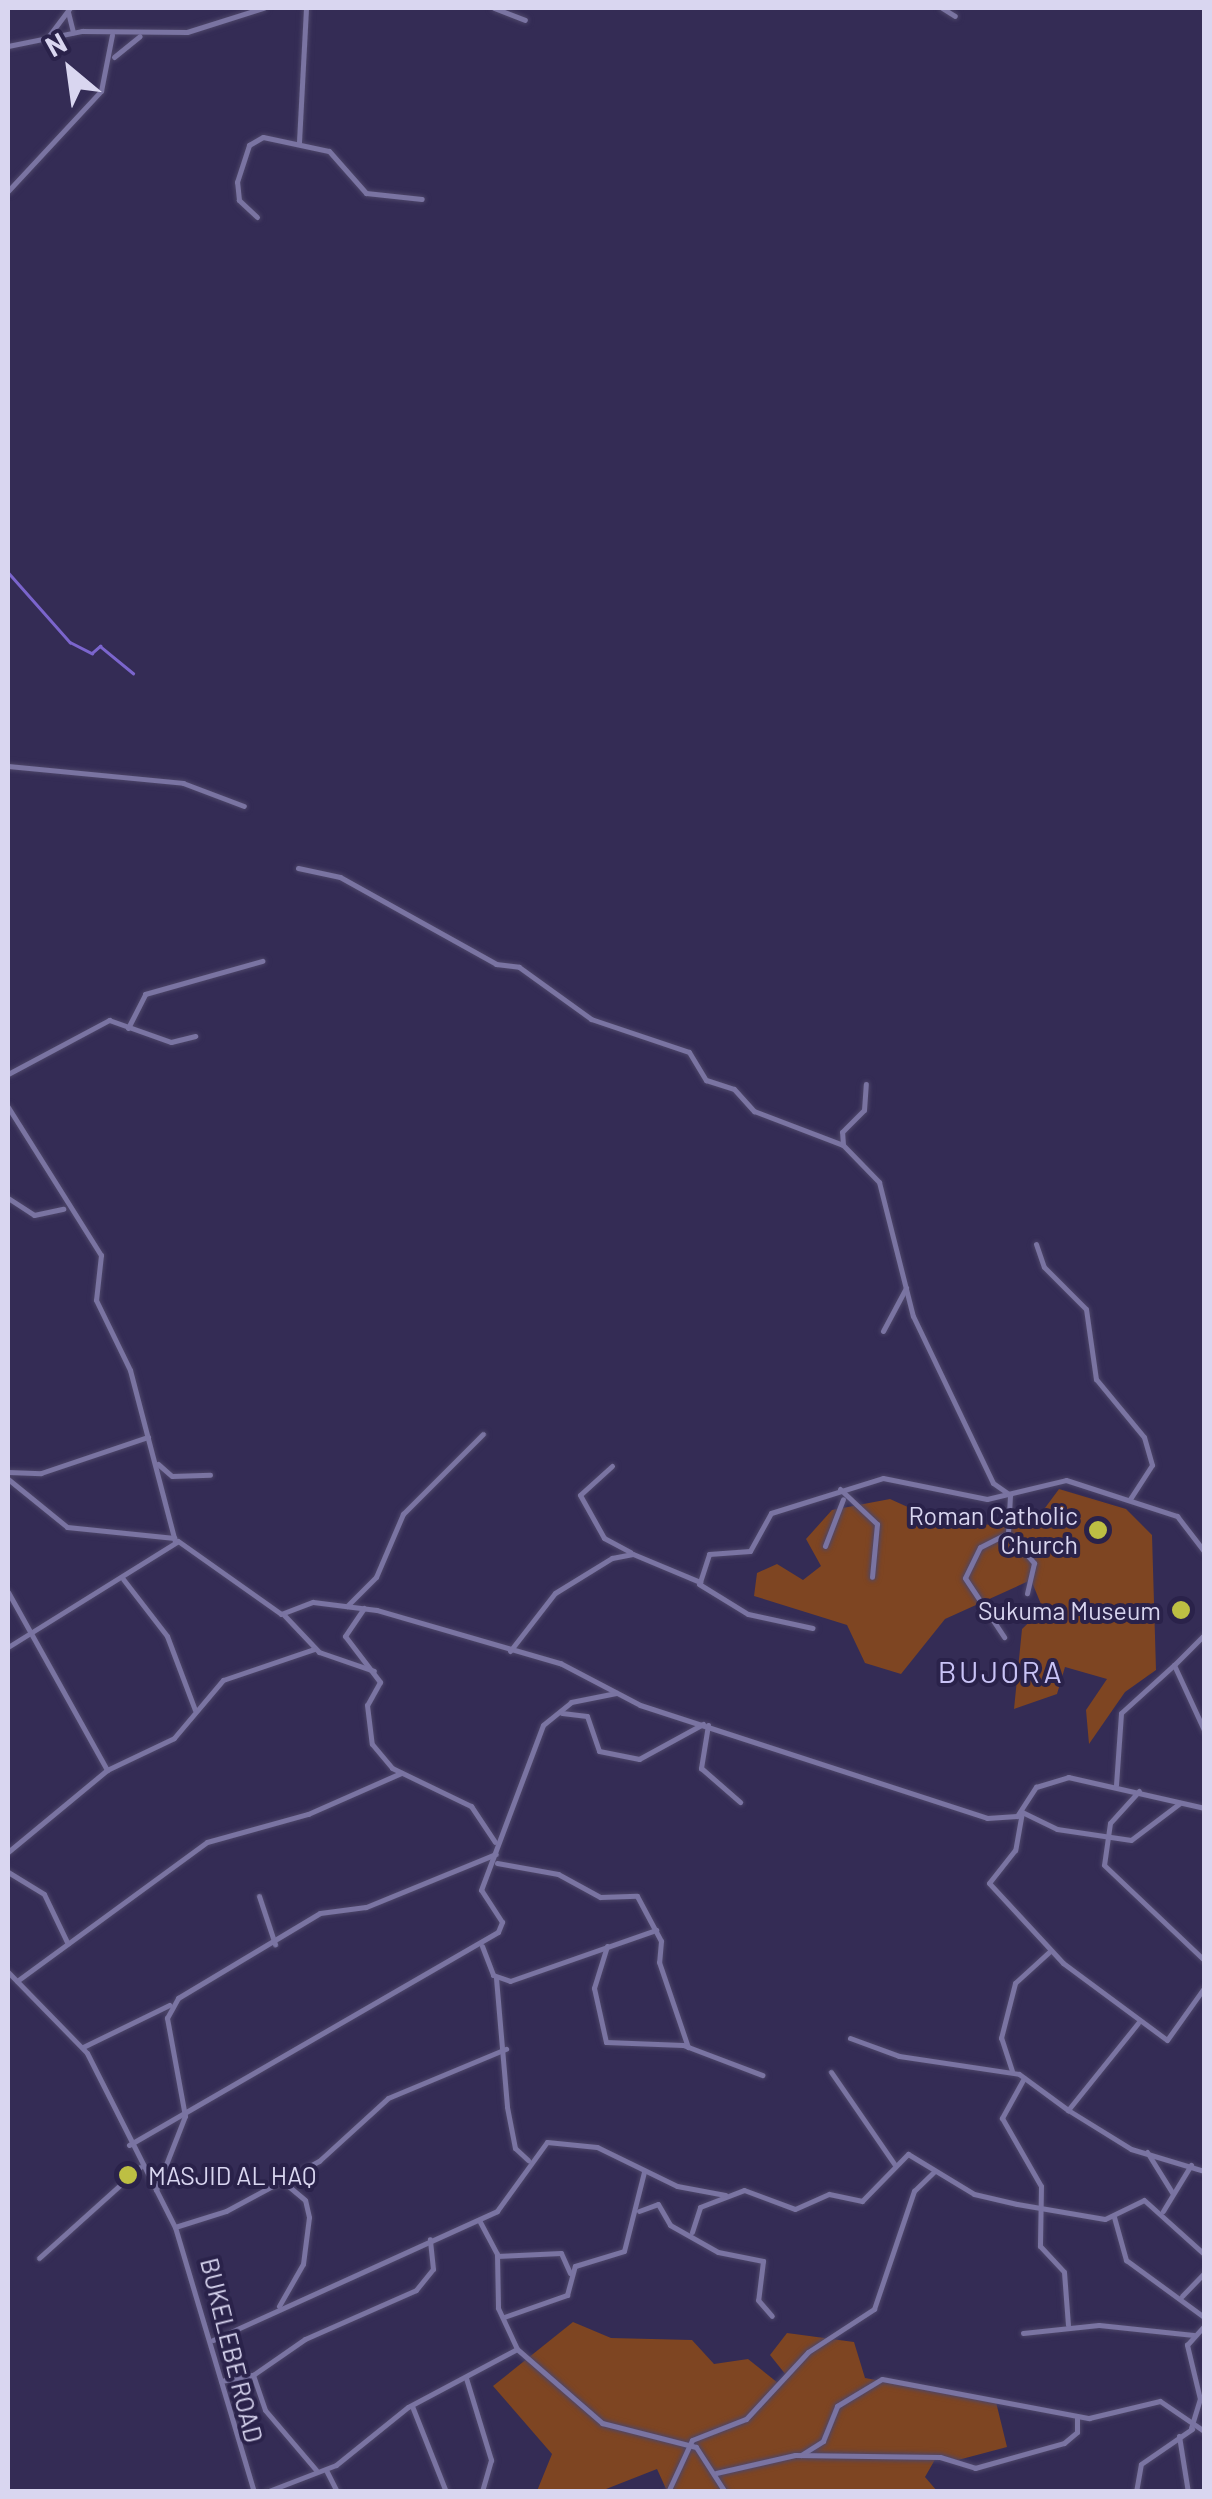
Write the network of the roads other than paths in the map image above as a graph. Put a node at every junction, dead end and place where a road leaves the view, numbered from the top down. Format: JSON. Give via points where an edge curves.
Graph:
{"nodes":[{"id":1,"x":69,"y":8,"type":"edge"},
{"id":2,"x":264,"y":8,"type":"edge"},
{"id":3,"x":306,"y":8,"type":"edge"},
{"id":4,"x":494,"y":8,"type":"edge"},
{"id":5,"x":942,"y":8,"type":"edge"},
{"id":6,"x":955,"y":16,"type":"dead end"},
{"id":7,"x":525,"y":20,"type":"dead end"},
{"id":8,"x":73,"y":32,"type":"junction"},
{"id":9,"x":112,"y":34,"type":"junction"},
{"id":10,"x":140,"y":36,"type":"junction"},
{"id":11,"x":48,"y":37,"type":"junction"},
{"id":12,"x":8,"y":46,"type":"edge"},
{"id":13,"x":112,"y":60,"type":"junction"},
{"id":14,"x":298,"y":142,"type":"junction"},
{"id":15,"x":8,"y":191,"type":"edge"},
{"id":16,"x":422,"y":199,"type":"dead end"},
{"id":17,"x":258,"y":217,"type":"dead end"},
{"id":18,"x":8,"y":766,"type":"edge"},
{"id":19,"x":244,"y":806,"type":"dead end"},
{"id":20,"x":298,"y":868,"type":"dead end"},
{"id":21,"x":262,"y":961,"type":"dead end"},
{"id":22,"x":128,"y":1028,"type":"junction"},
{"id":23,"x":195,"y":1036,"type":"dead end"},
{"id":24,"x":8,"y":1074,"type":"edge"},
{"id":25,"x":866,"y":1084,"type":"dead end"},
{"id":26,"x":8,"y":1106,"type":"edge"},
{"id":27,"x":843,"y":1146,"type":"junction"},
{"id":28,"x":8,"y":1198,"type":"edge"},
{"id":29,"x":67,"y":1210,"type":"junction"},
{"id":30,"x":1036,"y":1244,"type":"dead end"},
{"id":31,"x":906,"y":1288,"type":"junction"},
{"id":32,"x":883,"y":1331,"type":"dead end"},
{"id":33,"x":484,"y":1434,"type":"dead end"},
{"id":34,"x":148,"y":1437,"type":"junction"},
{"id":35,"x":157,"y":1461,"type":"junction"},
{"id":36,"x":612,"y":1466,"type":"dead end"},
{"id":37,"x":210,"y":1475,"type":"dead end"},
{"id":38,"x":8,"y":1476,"type":"edge"},
{"id":39,"x":840,"y":1489,"type":"junction"},
{"id":40,"x":1010,"y":1495,"type":"junction"},
{"id":41,"x":843,"y":1499,"type":"junction"},
{"id":42,"x":1130,"y":1499,"type":"junction"},
{"id":43,"x":1008,"y":1533,"type":"junction"},
{"id":44,"x":175,"y":1540,"type":"junction"},
{"id":45,"x":825,"y":1546,"type":"dead end"},
{"id":46,"x":1204,"y":1551,"type":"edge"},
{"id":47,"x":633,"y":1554,"type":"junction"},
{"id":48,"x":872,"y":1577,"type":"dead end"},
{"id":49,"x":124,"y":1578,"type":"junction"},
{"id":50,"x":697,"y":1582,"type":"junction"},
{"id":51,"x":8,"y":1592,"type":"edge"},
{"id":52,"x":1027,"y":1593,"type":"dead end"},
{"id":53,"x":347,"y":1606,"type":"junction"},
{"id":54,"x":364,"y":1608,"type":"junction"},
{"id":55,"x":284,"y":1614,"type":"junction"},
{"id":56,"x":812,"y":1628,"type":"dead end"},
{"id":57,"x":1204,"y":1635,"type":"edge"},
{"id":58,"x":1004,"y":1637,"type":"dead end"},
{"id":59,"x":29,"y":1638,"type":"junction"},
{"id":60,"x":8,"y":1648,"type":"edge"},
{"id":61,"x":314,"y":1649,"type":"junction"},
{"id":62,"x":510,"y":1651,"type":"junction"},
{"id":63,"x":1174,"y":1665,"type":"junction"},
{"id":64,"x":375,"y":1672,"type":"junction"},
{"id":65,"x":616,"y":1693,"type":"junction"},
{"id":66,"x":196,"y":1712,"type":"junction"},
{"id":67,"x":562,"y":1713,"type":"junction"},
{"id":68,"x":706,"y":1724,"type":"junction"},
{"id":69,"x":1204,"y":1730,"type":"edge"},
{"id":70,"x":108,"y":1770,"type":"junction"},
{"id":71,"x":401,"y":1772,"type":"junction"},
{"id":72,"x":1116,"y":1785,"type":"junction"},
{"id":73,"x":1140,"y":1790,"type":"junction"},
{"id":74,"x":740,"y":1802,"type":"dead end"},
{"id":75,"x":1180,"y":1802,"type":"junction"},
{"id":76,"x":1204,"y":1808,"type":"edge"},
{"id":77,"x":1022,"y":1812,"type":"junction"},
{"id":78,"x":1110,"y":1838,"type":"junction"},
{"id":79,"x":496,"y":1843,"type":"junction"},
{"id":80,"x":8,"y":1852,"type":"edge"},
{"id":81,"x":496,"y":1854,"type":"junction"},
{"id":82,"x":497,"y":1863,"type":"junction"},
{"id":83,"x":8,"y":1872,"type":"edge"},
{"id":84,"x":259,"y":1896,"type":"dead end"},
{"id":85,"x":656,"y":1930,"type":"junction"},
{"id":86,"x":68,"y":1944,"type":"junction"},
{"id":87,"x":275,"y":1944,"type":"junction"},
{"id":88,"x":482,"y":1946,"type":"junction"},
{"id":89,"x":607,"y":1946,"type":"junction"},
{"id":90,"x":1050,"y":1951,"type":"junction"},
{"id":91,"x":1204,"y":1960,"type":"edge"},
{"id":92,"x":8,"y":1972,"type":"edge"},
{"id":93,"x":496,"y":1978,"type":"junction"},
{"id":94,"x":17,"y":1981,"type":"junction"},
{"id":95,"x":1204,"y":1988,"type":"edge"},
{"id":96,"x":171,"y":2005,"type":"junction"},
{"id":97,"x":1138,"y":2023,"type":"junction"},
{"id":98,"x":850,"y":2038,"type":"dead end"},
{"id":99,"x":83,"y":2047,"type":"junction"},
{"id":100,"x":688,"y":2048,"type":"junction"},
{"id":101,"x":506,"y":2049,"type":"junction"},
{"id":102,"x":830,"y":2072,"type":"dead end"},
{"id":103,"x":1012,"y":2073,"type":"junction"},
{"id":104,"x":762,"y":2075,"type":"dead end"},
{"id":105,"x":1024,"y":2078,"type":"junction"},
{"id":106,"x":1068,"y":2110,"type":"junction"},
{"id":107,"x":185,"y":2116,"type":"junction"},
{"id":108,"x":129,"y":2145,"type":"junction"},
{"id":109,"x":1146,"y":2152,"type":"junction"},
{"id":110,"x":528,"y":2160,"type":"junction"},
{"id":111,"x":894,"y":2165,"type":"junction"},
{"id":112,"x":1191,"y":2165,"type":"junction"},
{"id":113,"x":140,"y":2167,"type":"junction"},
{"id":114,"x":1204,"y":2171,"type":"edge"},
{"id":115,"x":644,"y":2172,"type":"junction"},
{"id":116,"x":934,"y":2172,"type":"junction"},
{"id":117,"x":282,"y":2180,"type":"junction"},
{"id":118,"x":156,"y":2194,"type":"junction"},
{"id":119,"x":1172,"y":2194,"type":"junction"},
{"id":120,"x":725,"y":2195,"type":"junction"},
{"id":121,"x":1046,"y":2208,"type":"junction"},
{"id":122,"x":639,"y":2211,"type":"junction"},
{"id":123,"x":1163,"y":2212,"type":"junction"},
{"id":124,"x":1114,"y":2216,"type":"junction"},
{"id":125,"x":479,"y":2220,"type":"junction"},
{"id":126,"x":175,"y":2227,"type":"junction"},
{"id":127,"x":692,"y":2232,"type":"junction"},
{"id":128,"x":430,"y":2238,"type":"junction"},
{"id":129,"x":1204,"y":2254,"type":"edge"},
{"id":130,"x":497,"y":2256,"type":"junction"},
{"id":131,"x":40,"y":2258,"type":"dead end"},
{"id":132,"x":1204,"y":2273,"type":"edge"},
{"id":133,"x":572,"y":2276,"type":"junction"},
{"id":134,"x":1182,"y":2296,"type":"junction"},
{"id":135,"x":278,"y":2306,"type":"junction"},
{"id":136,"x":772,"y":2316,"type":"dead end"},
{"id":137,"x":504,"y":2317,"type":"junction"},
{"id":138,"x":1204,"y":2317,"type":"edge"},
{"id":139,"x":1068,"y":2326,"type":"junction"},
{"id":140,"x":1204,"y":2326,"type":"edge"},
{"id":141,"x":1023,"y":2333,"type":"dead end"},
{"id":142,"x":1193,"y":2335,"type":"junction"},
{"id":143,"x":213,"y":2340,"type":"junction"},
{"id":144,"x":517,"y":2349,"type":"junction"},
{"id":145,"x":254,"y":2375,"type":"junction"},
{"id":146,"x":466,"y":2378,"type":"junction"},
{"id":147,"x":222,"y":2381,"type":"junction"},
{"id":148,"x":1202,"y":2389,"type":"edge"},
{"id":149,"x":411,"y":2405,"type":"junction"},
{"id":150,"x":1077,"y":2416,"type":"junction"},
{"id":151,"x":1192,"y":2428,"type":"junction"},
{"id":152,"x":1204,"y":2432,"type":"edge"},
{"id":153,"x":1179,"y":2436,"type":"junction"},
{"id":154,"x":690,"y":2444,"type":"junction"},
{"id":155,"x":801,"y":2455,"type":"junction"},
{"id":156,"x":316,"y":2470,"type":"junction"},
{"id":157,"x":326,"y":2470,"type":"junction"},
{"id":158,"x":716,"y":2473,"type":"junction"},
{"id":159,"x":254,"y":2492,"type":"edge"},
{"id":160,"x":266,"y":2492,"type":"edge"},
{"id":161,"x":337,"y":2492,"type":"edge"},
{"id":162,"x":446,"y":2492,"type":"edge"},
{"id":163,"x":482,"y":2492,"type":"edge"},
{"id":164,"x":668,"y":2492,"type":"edge"},
{"id":165,"x":725,"y":2492,"type":"edge"},
{"id":166,"x":1136,"y":2492,"type":"edge"},
{"id":167,"x":1188,"y":2492,"type":"edge"}],
"edges":[{"from":1,"to":8,"type":"street"},
{"from":1,"to":11,"type":"street"},
{"from":2,"to":10,"type":"street","via":[[204,28]]},
{"from":3,"to":14,"type":"street"},
{"from":4,"to":7,"type":"street"},
{"from":5,"to":6,"type":"street"},
{"from":8,"to":9,"type":"street"},
{"from":8,"to":11,"type":"street"},
{"from":9,"to":10,"type":"street"},
{"from":9,"to":13,"type":"street"},
{"from":10,"to":13,"type":"street"},
{"from":11,"to":12,"type":"street"},
{"from":13,"to":15,"type":"street","via":[[101,91]]},
{"from":14,"to":16,"type":"street","via":[[338,156],[366,192]]},
{"from":14,"to":17,"type":"street","via":[[263,136],[249,145],[238,195]]},
{"from":18,"to":19,"type":"street","via":[[183,783]]},
{"from":20,"to":27,"type":"street","via":[[340,876],[496,964],[519,968],[590,1019],[689,1052],[706,1080],[734,1088],[754,1111]]},
{"from":21,"to":22,"type":"street","via":[[145,994]]},
{"from":22,"to":23,"type":"street","via":[[170,1042]]},
{"from":22,"to":24,"type":"street","via":[[104,1021]]},
{"from":25,"to":27,"type":"street","via":[[864,1110],[842,1132]]},
{"from":26,"to":29,"type":"street"},
{"from":27,"to":31,"type":"street","via":[[881,1185]]},
{"from":28,"to":29,"type":"street","via":[[33,1214]]},
{"from":29,"to":34,"type":"street","via":[[102,1255],[96,1300]]},
{"from":30,"to":42,"type":"street","via":[[1045,1269],[1086,1309],[1095,1378],[1144,1436],[1152,1464]]},
{"from":31,"to":32,"type":"street"},
{"from":31,"to":40,"type":"street","via":[[939,1378],[962,1407],[993,1484]]},
{"from":33,"to":53,"type":"street","via":[[403,1514],[376,1578]]},
{"from":34,"to":35,"type":"street"},
{"from":34,"to":38,"type":"street","via":[[40,1473]]},
{"from":35,"to":37,"type":"street","via":[[172,1476]]},
{"from":35,"to":44,"type":"street","via":[[158,1502]]},
{"from":36,"to":47,"type":"street","via":[[580,1495],[604,1538]]},
{"from":38,"to":44,"type":"street","via":[[67,1527]]},
{"from":39,"to":40,"type":"street","via":[[889,1477],[942,1497]]},
{"from":39,"to":41,"type":"street"},
{"from":39,"to":50,"type":"street","via":[[771,1513],[750,1552],[710,1553]]},
{"from":40,"to":42,"type":"street","via":[[1066,1480]]},
{"from":40,"to":43,"type":"street"},
{"from":41,"to":45,"type":"street"},
{"from":41,"to":48,"type":"street","via":[[877,1524]]},
{"from":42,"to":46,"type":"street","via":[[1182,1520]]},
{"from":43,"to":52,"type":"street","via":[[1034,1564]]},
{"from":43,"to":58,"type":"street","via":[[980,1546],[965,1578]]},
{"from":44,"to":49,"type":"street"},
{"from":44,"to":55,"type":"street"},
{"from":47,"to":50,"type":"street"},
{"from":47,"to":62,"type":"street","via":[[560,1588]]},
{"from":49,"to":59,"type":"street"},
{"from":49,"to":66,"type":"street","via":[[168,1638]]},
{"from":50,"to":56,"type":"street","via":[[748,1614]]},
{"from":51,"to":59,"type":"street"},
{"from":53,"to":54,"type":"street"},
{"from":53,"to":55,"type":"street","via":[[310,1603]]},
{"from":54,"to":62,"type":"street"},
{"from":54,"to":64,"type":"street","via":[[344,1636]]},
{"from":55,"to":61,"type":"street"},
{"from":57,"to":63,"type":"street"},
{"from":59,"to":60,"type":"street"},
{"from":59,"to":70,"type":"street"},
{"from":61,"to":64,"type":"street"},
{"from":61,"to":66,"type":"street","via":[[224,1680]]},
{"from":62,"to":65,"type":"street","via":[[591,1675]]},
{"from":63,"to":69,"type":"street"},
{"from":63,"to":72,"type":"street","via":[[1121,1713]]},
{"from":64,"to":71,"type":"street","via":[[370,1740]]},
{"from":65,"to":67,"type":"street","via":[[574,1702]]},
{"from":65,"to":68,"type":"street"},
{"from":66,"to":70,"type":"street","via":[[174,1738]]},
{"from":67,"to":68,"type":"street","via":[[587,1716],[599,1751],[640,1759]]},
{"from":67,"to":79,"type":"street","via":[[543,1725]]},
{"from":68,"to":74,"type":"street","via":[[701,1768]]},
{"from":68,"to":77,"type":"street","via":[[988,1818]]},
{"from":70,"to":80,"type":"street"},
{"from":71,"to":79,"type":"street","via":[[470,1806]]},
{"from":71,"to":86,"type":"street","via":[[308,1814],[207,1842]]},
{"from":72,"to":73,"type":"street"},
{"from":72,"to":77,"type":"street","via":[[1046,1780]]},
{"from":73,"to":75,"type":"street"},
{"from":73,"to":78,"type":"street","via":[[1112,1819]]},
{"from":75,"to":76,"type":"street"},
{"from":75,"to":78,"type":"street","via":[[1138,1838]]},
{"from":77,"to":78,"type":"street"},
{"from":77,"to":90,"type":"street","via":[[1015,1850],[990,1883]]},
{"from":78,"to":91,"type":"street","via":[[1106,1868]]},
{"from":79,"to":81,"type":"street"},
{"from":81,"to":82,"type":"street"},
{"from":81,"to":87,"type":"street","via":[[366,1907],[320,1913]]},
{"from":82,"to":85,"type":"street","via":[[558,1874],[600,1897],[635,1894]]},
{"from":82,"to":88,"type":"street","via":[[480,1896],[502,1926]]},
{"from":83,"to":86,"type":"street","via":[[44,1894]]},
{"from":84,"to":87,"type":"street"},
{"from":85,"to":89,"type":"street"},
{"from":85,"to":100,"type":"street"},
{"from":86,"to":94,"type":"street"},
{"from":87,"to":96,"type":"street","via":[[203,1976]]},
{"from":88,"to":93,"type":"street"},
{"from":88,"to":107,"type":"street"},
{"from":89,"to":93,"type":"street","via":[[543,1976]]},
{"from":89,"to":100,"type":"street","via":[[594,1978],[604,2040]]},
{"from":90,"to":97,"type":"street"},
{"from":90,"to":103,"type":"street","via":[[1015,1984],[1001,2038]]},
{"from":92,"to":94,"type":"street","name":"BUKELEBE ROAD"},
{"from":93,"to":101,"type":"street"},
{"from":94,"to":99,"type":"street","name":"BUKELEBE ROAD"},
{"from":95,"to":97,"type":"street","via":[[1173,2040]]},
{"from":96,"to":99,"type":"street"},
{"from":96,"to":107,"type":"street"},
{"from":97,"to":106,"type":"street"},
{"from":98,"to":103,"type":"street","via":[[895,2055]]},
{"from":99,"to":108,"type":"street","name":"BUKELEBE ROAD"},
{"from":100,"to":104,"type":"street"},
{"from":101,"to":110,"type":"street","via":[[514,2144]]},
{"from":101,"to":117,"type":"street","via":[[384,2100],[321,2160]]},
{"from":102,"to":111,"type":"street"},
{"from":103,"to":105,"type":"street"},
{"from":105,"to":106,"type":"street"},
{"from":105,"to":121,"type":"street","via":[[1002,2118]]},
{"from":106,"to":109,"type":"street"},
{"from":107,"to":108,"type":"street"},
{"from":107,"to":118,"type":"street"},
{"from":108,"to":113,"type":"street","name":"BUKELEBE ROAD"},
{"from":109,"to":112,"type":"street"},
{"from":109,"to":119,"type":"street"},
{"from":110,"to":115,"type":"street","via":[[539,2146],[567,2141]]},
{"from":110,"to":125,"type":"street","via":[[513,2198]]},
{"from":111,"to":116,"type":"street","via":[[910,2154]]},
{"from":111,"to":120,"type":"street","via":[[858,2202],[833,2194],[795,2210],[749,2190]]},
{"from":112,"to":114,"type":"street"},
{"from":112,"to":119,"type":"street"},
{"from":113,"to":118,"type":"street","name":"BUKELEBE ROAD"},
{"from":113,"to":131,"type":"street"},
{"from":115,"to":120,"type":"street"},
{"from":115,"to":122,"type":"street"},
{"from":116,"to":121,"type":"street","via":[[974,2194]]},
{"from":116,"to":154,"type":"street","via":[[914,2191],[874,2309],[808,2352],[746,2419]]},
{"from":117,"to":126,"type":"street"},
{"from":117,"to":135,"type":"street","via":[[309,2217],[302,2264]]},
{"from":118,"to":126,"type":"street","name":"BUKELEBE ROAD"},
{"from":119,"to":123,"type":"street"},
{"from":120,"to":127,"type":"street","via":[[698,2210]]},
{"from":121,"to":124,"type":"street"},
{"from":121,"to":139,"type":"street","via":[[1040,2246],[1064,2272]]},
{"from":122,"to":127,"type":"street","via":[[658,2204],[670,2226]]},
{"from":122,"to":133,"type":"street","via":[[624,2250],[579,2264]]},
{"from":123,"to":124,"type":"street","via":[[1141,2200]]},
{"from":123,"to":129,"type":"street"},
{"from":124,"to":134,"type":"street","via":[[1126,2260]]},
{"from":125,"to":128,"type":"street"},
{"from":125,"to":130,"type":"street"},
{"from":126,"to":143,"type":"street","name":"BUKELEBE ROAD"},
{"from":127,"to":136,"type":"street","via":[[718,2252],[764,2262],[758,2302]]},
{"from":128,"to":135,"type":"street"},
{"from":128,"to":145,"type":"street","via":[[432,2269],[416,2290],[299,2342]]},
{"from":130,"to":133,"type":"street","via":[[561,2252]]},
{"from":130,"to":137,"type":"street"},
{"from":132,"to":134,"type":"street"},
{"from":133,"to":137,"type":"street","via":[[568,2294]]},
{"from":134,"to":138,"type":"street"},
{"from":135,"to":143,"type":"street"},
{"from":137,"to":144,"type":"street"},
{"from":139,"to":141,"type":"street"},
{"from":139,"to":142,"type":"street"},
{"from":140,"to":142,"type":"street"},
{"from":142,"to":148,"type":"street","via":[[1187,2351]]},
{"from":143,"to":147,"type":"street","name":"BUKELEBE ROAD"},
{"from":144,"to":146,"type":"street"},
{"from":144,"to":154,"type":"street","via":[[602,2423]]},
{"from":145,"to":147,"type":"street"},
{"from":145,"to":156,"type":"street","via":[[265,2410]]},
{"from":146,"to":149,"type":"street"},
{"from":146,"to":163,"type":"street","via":[[491,2460]]},
{"from":147,"to":159,"type":"street","name":"BUKELEBE ROAD"},
{"from":148,"to":151,"type":"street"},
{"from":149,"to":157,"type":"street"},
{"from":149,"to":162,"type":"street"},
{"from":150,"to":151,"type":"street","via":[[1160,2401]]},
{"from":150,"to":155,"type":"street","via":[[1077,2432],[1064,2443],[974,2468],[940,2457]]},
{"from":150,"to":155,"type":"street","via":[[878,2380],[836,2406],[823,2441]]},
{"from":151,"to":152,"type":"street"},
{"from":151,"to":153,"type":"street"},
{"from":153,"to":166,"type":"street","via":[[1141,2464]]},
{"from":153,"to":167,"type":"street"},
{"from":154,"to":158,"type":"street"},
{"from":154,"to":164,"type":"street"},
{"from":155,"to":158,"type":"street"},
{"from":156,"to":157,"type":"street"},
{"from":156,"to":160,"type":"street"},
{"from":157,"to":161,"type":"street"},
{"from":158,"to":165,"type":"street"}]}
